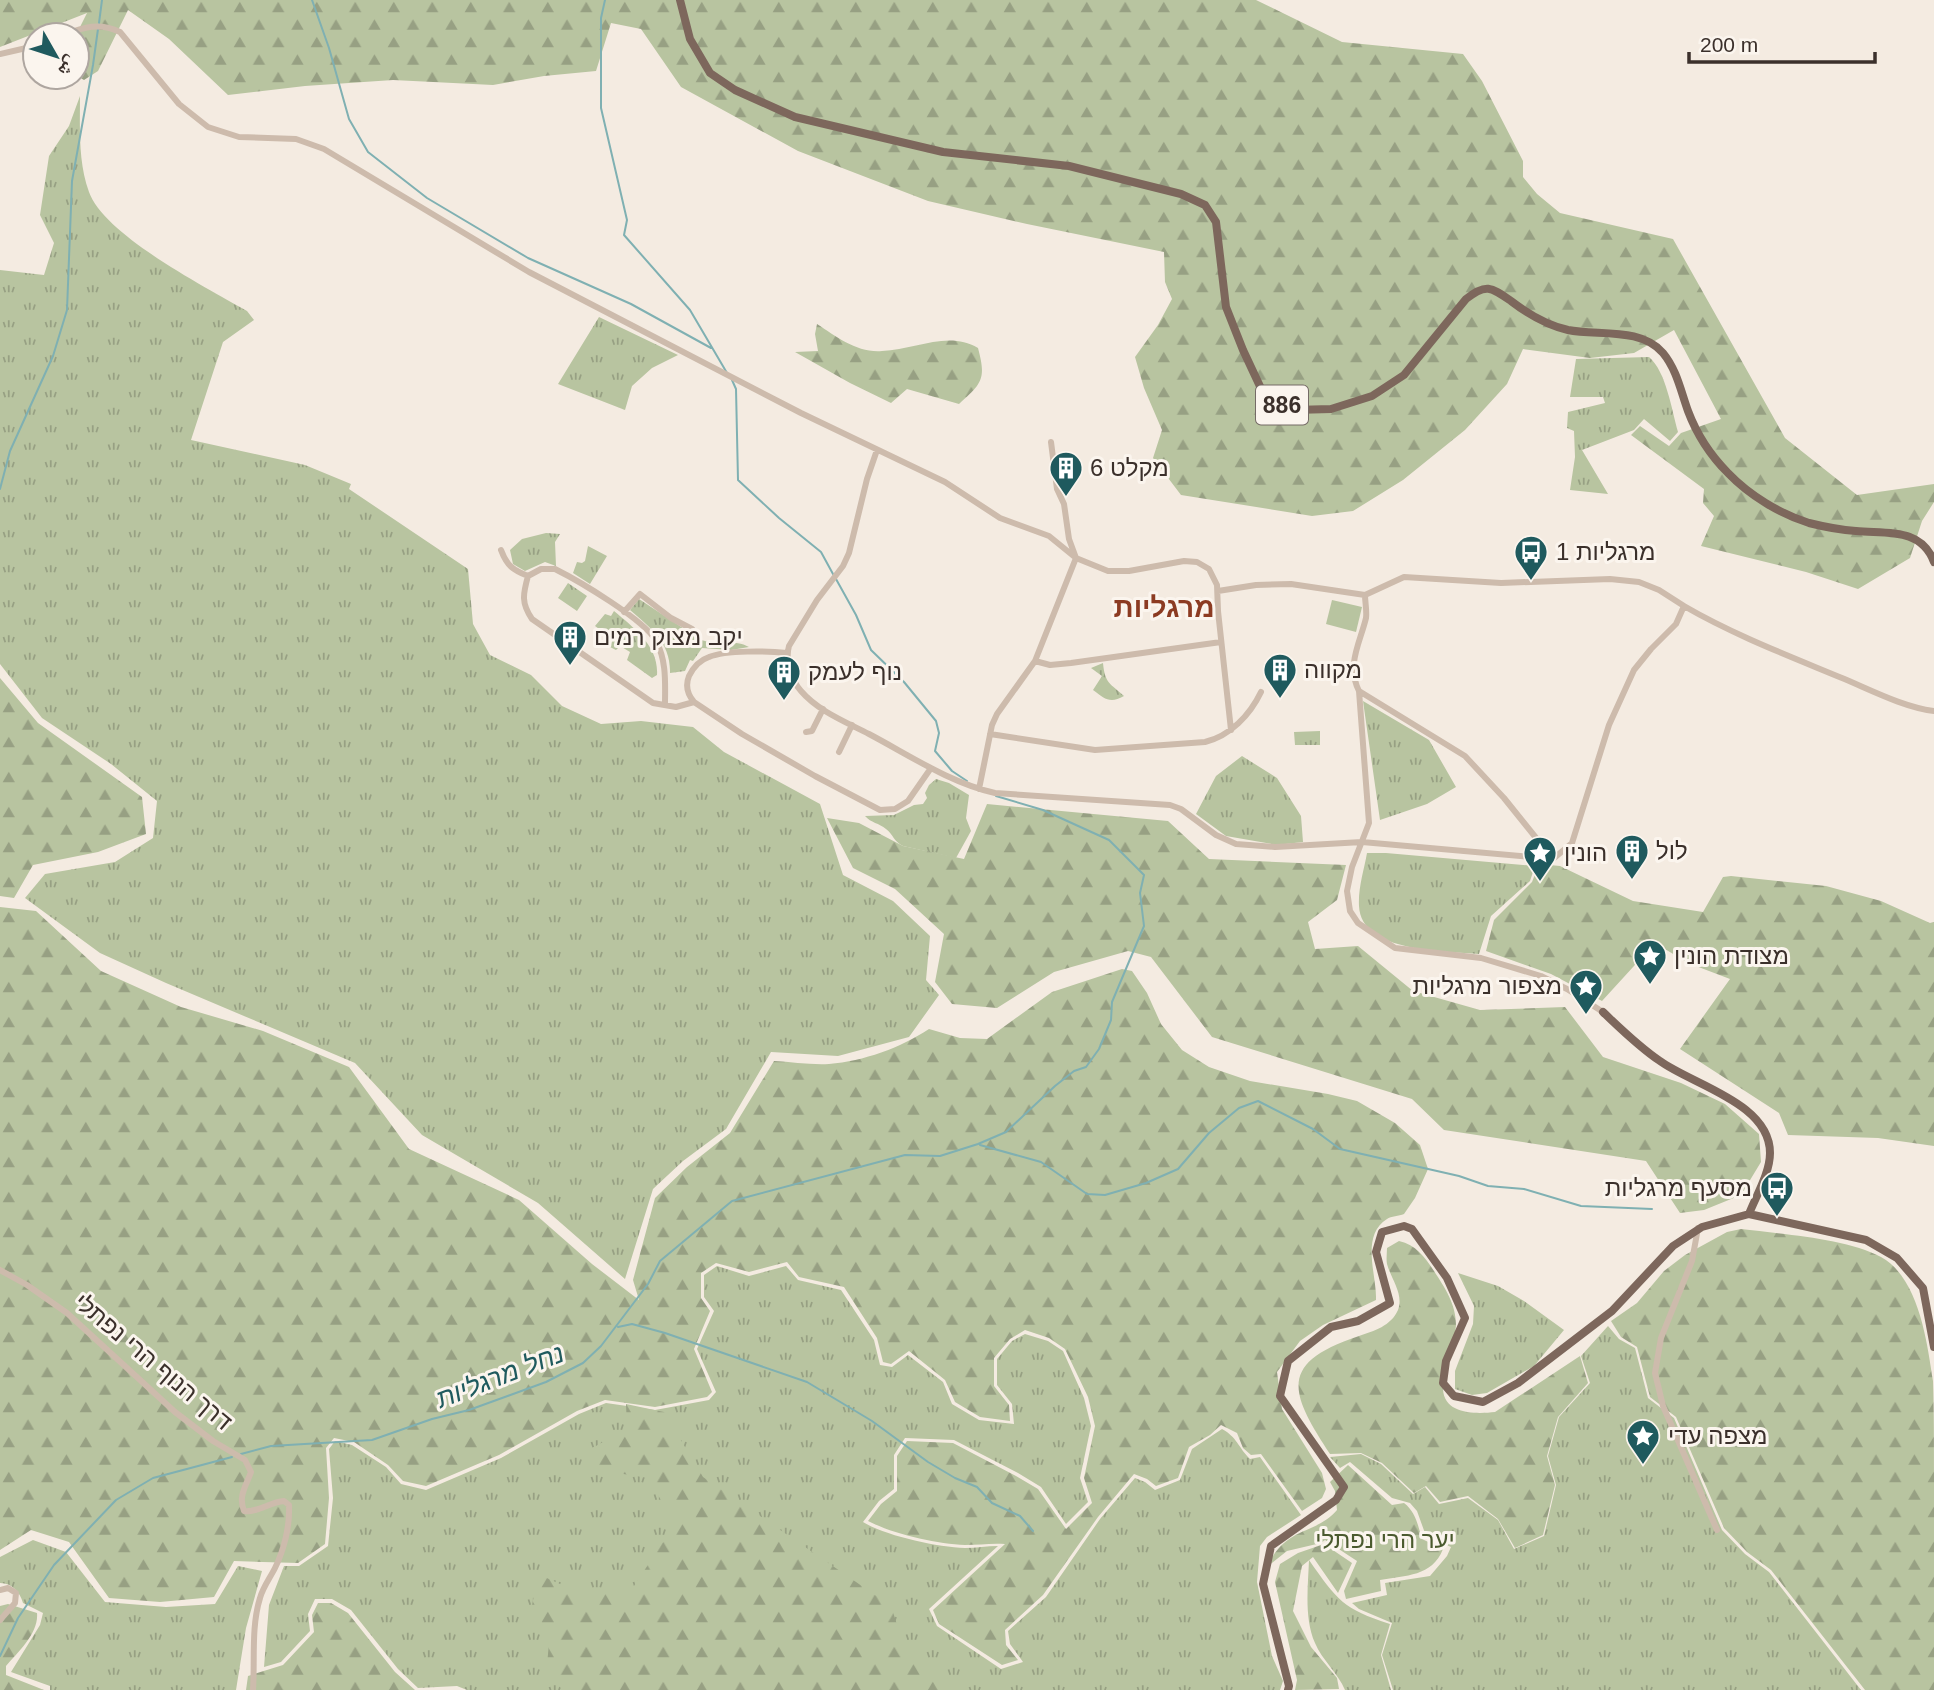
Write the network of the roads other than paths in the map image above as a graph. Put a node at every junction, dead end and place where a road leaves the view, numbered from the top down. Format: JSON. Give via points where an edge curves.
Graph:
{"nodes":[{"id":1,"x":680,"y":0,"type":"edge"},
{"id":2,"x":91,"y":26,"type":"edge"},
{"id":3,"x":21,"y":49,"type":"edge"},
{"id":4,"x":0,"y":54,"type":"edge"},
{"id":5,"x":1052,"y":442,"type":"dead end"},
{"id":6,"x":877,"y":450,"type":"junction"},
{"id":7,"x":501,"y":550,"type":"dead end"},
{"id":8,"x":1076,"y":558,"type":"junction"},
{"id":9,"x":1934,"y":562,"type":"edge"},
{"id":10,"x":528,"y":576,"type":"junction"},
{"id":11,"x":1219,"y":591,"type":"junction"},
{"id":12,"x":1365,"y":595,"type":"junction"},
{"id":13,"x":1684,"y":606,"type":"junction"},
{"id":14,"x":624,"y":612,"type":"junction"},
{"id":15,"x":692,"y":629,"type":"dead end"},
{"id":16,"x":1221,"y":642,"type":"junction"},
{"id":17,"x":787,"y":653,"type":"junction"},
{"id":18,"x":1035,"y":661,"type":"junction"},
{"id":19,"x":1359,"y":691,"type":"junction"},
{"id":20,"x":1261,"y":692,"type":"dead end"},
{"id":21,"x":694,"y":702,"type":"junction"},
{"id":22,"x":665,"y":705,"type":"junction"},
{"id":23,"x":823,"y":709,"type":"junction"},
{"id":24,"x":1934,"y":711,"type":"edge"},
{"id":25,"x":852,"y":725,"type":"junction"},
{"id":26,"x":1231,"y":730,"type":"junction"},
{"id":27,"x":806,"y":732,"type":"dead end"},
{"id":28,"x":990,"y":734,"type":"junction"},
{"id":29,"x":839,"y":752,"type":"dead end"},
{"id":30,"x":931,"y":768,"type":"junction"},
{"id":31,"x":979,"y":789,"type":"junction"},
{"id":32,"x":1362,"y":842,"type":"junction"},
{"id":33,"x":1553,"y":859,"type":"junction"},
{"id":34,"x":1603,"y":1012,"type":"joint"},
{"id":35,"x":1749,"y":1214,"type":"junction"},
{"id":36,"x":1698,"y":1228,"type":"junction"},
{"id":37,"x":0,"y":1270,"type":"edge"},
{"id":38,"x":1934,"y":1347,"type":"edge"},
{"id":39,"x":1717,"y":1530,"type":"dead end"},
{"id":40,"x":0,"y":1590,"type":"edge"},
{"id":41,"x":0,"y":1619,"type":"edge"},
{"id":42,"x":253,"y":1690,"type":"edge"},
{"id":43,"x":1287,"y":1690,"type":"edge"}],
"edges":[{"from":1,"to":9,"type":"main road","number":"886","via":[[691,39],[710,73],[735,90],[795,117],[943,152],[1069,166],[1181,194],[1205,205],[1216,222],[1226,307],[1243,350],[1265,397],[1294,410],[1331,409],[1372,396],[1404,375],[1466,299],[1478,289],[1492,288],[1553,326],[1652,343],[1670,362],[1695,426],[1731,477],[1766,502],[1816,524],[1903,534],[1927,547]]},
{"from":2,"to":6,"type":"street","via":[[110,27],[127,38],[179,104],[208,127],[239,137],[296,139],[324,149],[529,272]]},
{"from":3,"to":4,"type":"street"},
{"from":5,"to":8,"type":"street","via":[[1057,489]]},
{"from":6,"to":8,"type":"street","via":[[945,482],[1000,518],[1049,536]]},
{"from":6,"to":17,"type":"street","via":[[849,553]]},
{"from":7,"to":10,"type":"street","via":[[514,571]]},
{"from":8,"to":11,"type":"street","via":[[1108,571],[1197,562],[1209,569]]},
{"from":8,"to":18,"type":"street"},
{"from":10,"to":14,"type":"street","via":[[541,569],[555,569]]},
{"from":10,"to":22,"type":"street","via":[[524,607],[532,619],[653,704]]},
{"from":11,"to":12,"type":"street","via":[[1291,584]]},
{"from":11,"to":16,"type":"street"},
{"from":12,"to":13,"type":"street","via":[[1404,577],[1501,583],[1611,579],[1639,582]]},
{"from":12,"to":19,"type":"street","via":[[1366,615],[1353,674]]},
{"from":13,"to":24,"type":"street","via":[[1788,657]]},
{"from":13,"to":33,"type":"street","via":[[1676,624],[1629,679],[1609,725],[1572,843]]},
{"from":14,"to":15,"type":"street","via":[[640,594]]},
{"from":14,"to":22,"type":"street","via":[[656,640],[664,660]]},
{"from":16,"to":18,"type":"street","via":[[1071,663]]},
{"from":16,"to":26,"type":"street"},
{"from":17,"to":21,"type":"street","via":[[760,650],[703,659],[688,678]]},
{"from":17,"to":23,"type":"street","via":[[799,690]]},
{"from":18,"to":28,"type":"street","via":[[997,714]]},
{"from":19,"to":32,"type":"street","via":[[1369,813]]},
{"from":19,"to":33,"type":"street","via":[[1465,756]]},
{"from":20,"to":26,"type":"street"},
{"from":21,"to":22,"type":"street"},
{"from":21,"to":30,"type":"street","via":[[880,810],[895,809],[908,801]]},
{"from":23,"to":25,"type":"street"},
{"from":23,"to":27,"type":"street","via":[[815,727]]},
{"from":25,"to":29,"type":"street"},
{"from":25,"to":30,"type":"street"},
{"from":26,"to":28,"type":"street","via":[[1205,742],[1095,750]]},
{"from":28,"to":31,"type":"street"},
{"from":30,"to":31,"type":"street"},
{"from":31,"to":32,"type":"street","via":[[1170,805],[1236,844],[1275,847]]},
{"from":32,"to":33,"type":"street"},
{"from":32,"to":34,"type":"street","via":[[1347,897],[1352,915],[1368,931],[1395,948],[1481,958],[1541,976]]},
{"from":34,"to":35,"type":"main road","via":[[1661,1062],[1732,1101],[1762,1127],[1770,1155]]},
{"from":35,"to":36,"type":"main road"},
{"from":35,"to":38,"type":"main road","via":[[1866,1240],[1897,1258],[1923,1288]]},
{"from":36,"to":39,"type":"street","via":[[1692,1261],[1661,1338],[1655,1373],[1663,1406]]},
{"from":36,"to":43,"type":"main road","via":[[1673,1246],[1612,1311],[1518,1383],[1483,1402],[1454,1396],[1443,1382],[1446,1361],[1465,1318],[1447,1278],[1412,1228],[1382,1232],[1376,1252],[1390,1303],[1358,1321],[1331,1327],[1288,1361],[1280,1396],[1344,1487],[1336,1500],[1271,1546],[1263,1584]]},
{"from":37,"to":42,"type":"street","name":"דרך הנוף הרי נפתלי","via":[[67,1313],[175,1412],[245,1460],[251,1472],[242,1492],[244,1511],[276,1501],[289,1506],[286,1537],[260,1597]]},
{"from":40,"to":41,"type":"street","via":[[16,1593],[15,1604]]}]}
